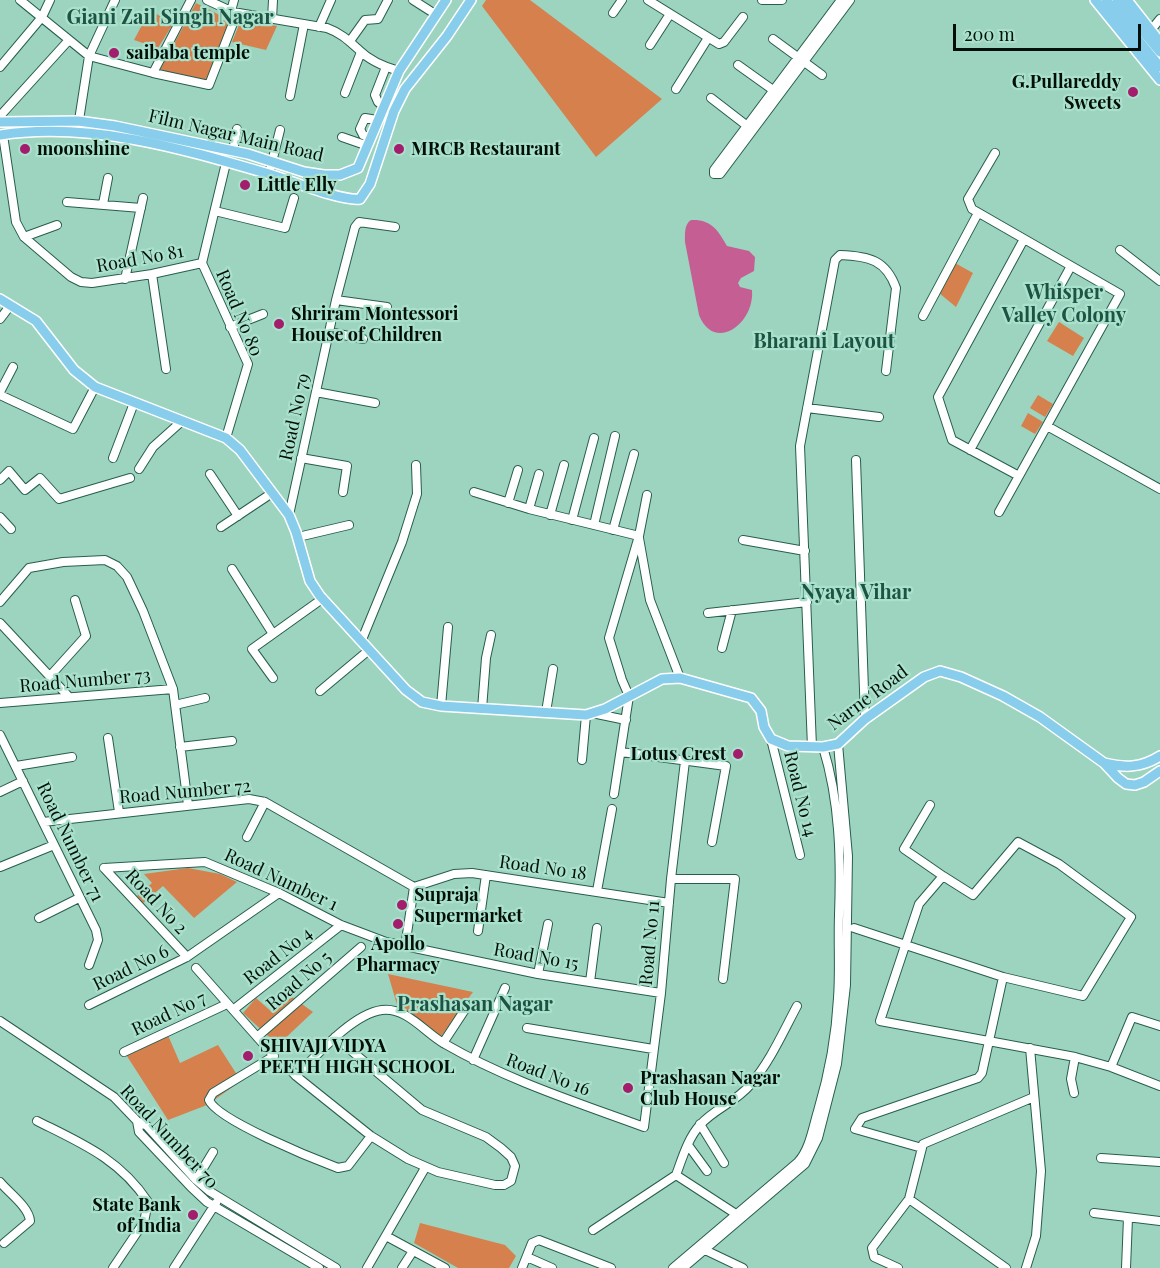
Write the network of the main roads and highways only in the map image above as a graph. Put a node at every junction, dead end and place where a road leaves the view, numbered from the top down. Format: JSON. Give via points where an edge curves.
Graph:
{"nodes":[{"id":1,"x":446,"y":0,"type":"edge"},
{"id":2,"x":471,"y":0,"type":"edge"},
{"id":3,"x":1095,"y":0,"type":"edge"},
{"id":4,"x":1106,"y":0,"type":"edge"},
{"id":5,"x":1118,"y":0,"type":"edge"},
{"id":6,"x":1129,"y":1,"type":"edge"},
{"id":7,"x":1160,"y":42,"type":"edge"},
{"id":8,"x":1160,"y":52,"type":"edge"},
{"id":9,"x":1160,"y":67,"type":"edge"},
{"id":10,"x":1160,"y":80,"type":"edge"},
{"id":11,"x":0,"y":122,"type":"edge"},
{"id":12,"x":2,"y":135,"type":"edge"},
{"id":13,"x":0,"y":299,"type":"edge"},
{"id":14,"x":1160,"y":756,"type":"edge"},
{"id":15,"x":1104,"y":763,"type":"junction"},
{"id":16,"x":1160,"y":771,"type":"edge"}],
"edges":[{"from":1,"to":11,"type":"main road","name":"Film Nagar Main Road","via":[[399,71],[358,168],[340,175],[304,172],[142,130],[78,121]]},
{"from":2,"to":12,"type":"main road","name":"Film Nagar Main Road","via":[[405,89],[370,184],[360,198],[336,196],[142,141],[77,133]]},
{"from":3,"to":10,"type":"main road"},
{"from":4,"to":9,"type":"main road"},
{"from":5,"to":8,"type":"main road"},
{"from":6,"to":7,"type":"main road"},
{"from":13,"to":15,"type":"main road","name":"Narne Road","via":[[36,321],[74,369],[95,387],[226,438],[240,450],[289,515],[310,580],[322,599],[406,690],[422,702],[589,714],[662,679],[680,678],[751,698],[761,711],[771,739],[788,746],[823,747],[838,744],[865,719],[924,677],[939,671],[1003,696]]},
{"from":14,"to":15,"type":"main road","name":"Narne Road","via":[[1131,767]]},
{"from":15,"to":16,"type":"main road","name":"Narne Road","via":[[1126,784],[1144,782]]}]}
